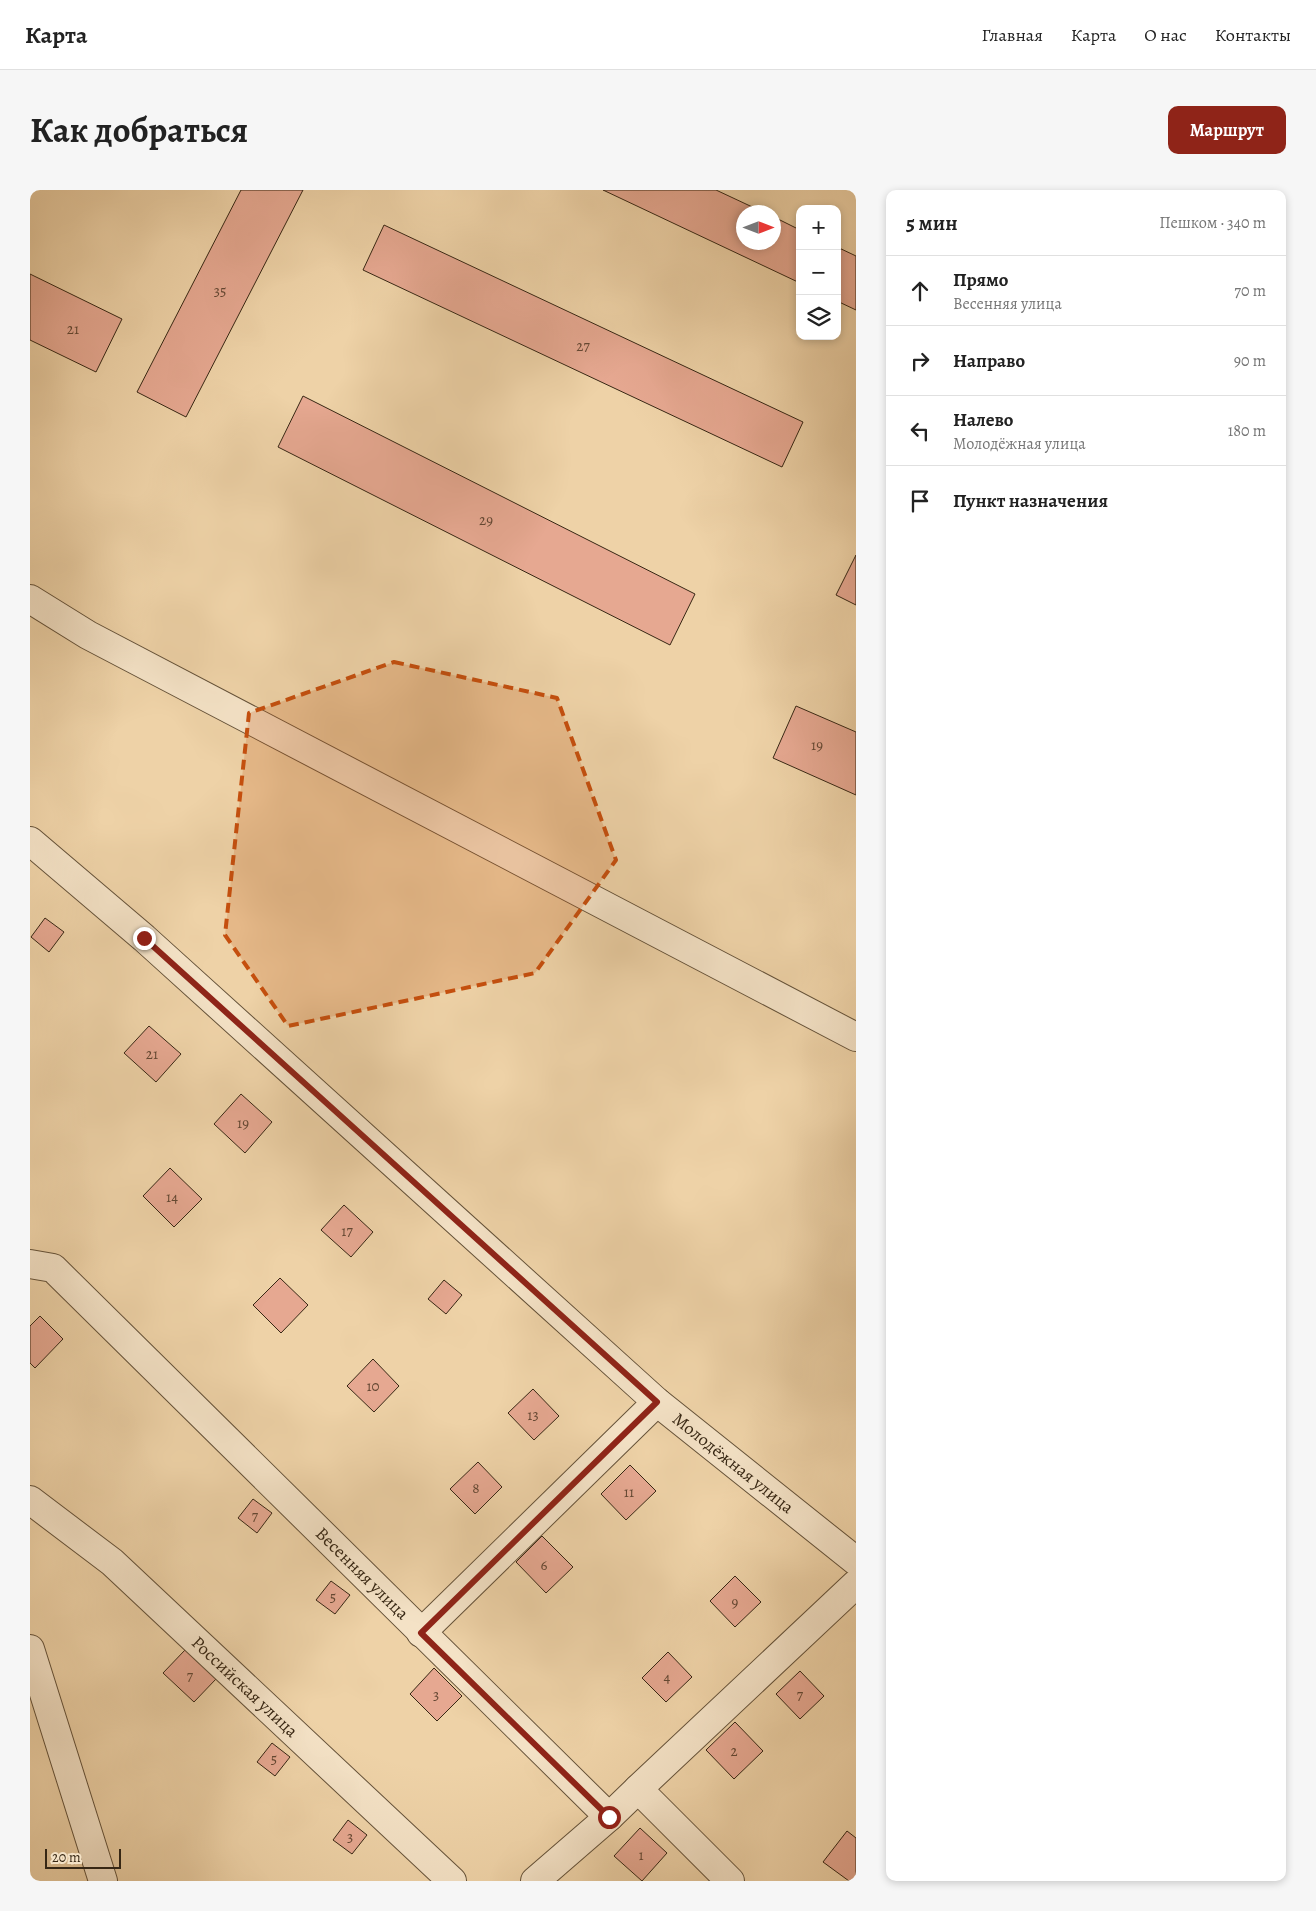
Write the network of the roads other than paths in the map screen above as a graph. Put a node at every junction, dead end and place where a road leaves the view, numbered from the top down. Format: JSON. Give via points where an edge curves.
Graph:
{"nodes":[{"id":1,"x":30,"y":599,"type":"edge"},
{"id":2,"x":30,"y":841,"type":"edge"},
{"id":3,"x":856,"y":1037,"type":"edge"},
{"id":4,"x":30,"y":1264,"type":"edge"},
{"id":5,"x":657,"y":1402,"type":"junction"},
{"id":6,"x":30,"y":1500,"type":"edge"},
{"id":7,"x":856,"y":1561,"type":"edge"},
{"id":8,"x":856,"y":1584,"type":"edge"},
{"id":9,"x":421,"y":1633,"type":"junction"},
{"id":10,"x":30,"y":1649,"type":"edge"},
{"id":11,"x":638,"y":1789,"type":"junction"},
{"id":12,"x":609,"y":1817,"type":"junction"},
{"id":13,"x":103,"y":1881,"type":"edge"},
{"id":14,"x":452,"y":1881,"type":"edge"},
{"id":15,"x":535,"y":1881,"type":"edge"},
{"id":16,"x":730,"y":1881,"type":"edge"}],
"edges":[{"from":1,"to":3,"type":"street","via":[[88,635]]},
{"from":2,"to":5,"type":"street","name":"Молодёжная улица","via":[[144,938]]},
{"from":4,"to":9,"type":"street","name":"Весенняя улица","via":[[53,1268]]},
{"from":5,"to":7,"type":"street","name":"Молодёжная улица"},
{"from":5,"to":9,"type":"street"},
{"from":6,"to":14,"type":"street","name":"Российская улица","via":[[112,1562]]},
{"from":8,"to":11,"type":"street"},
{"from":9,"to":12,"type":"street","name":"Весенняя улица"},
{"from":10,"to":13,"type":"street"},
{"from":11,"to":12,"type":"street"},
{"from":11,"to":16,"type":"street"},
{"from":12,"to":15,"type":"street"}]}
